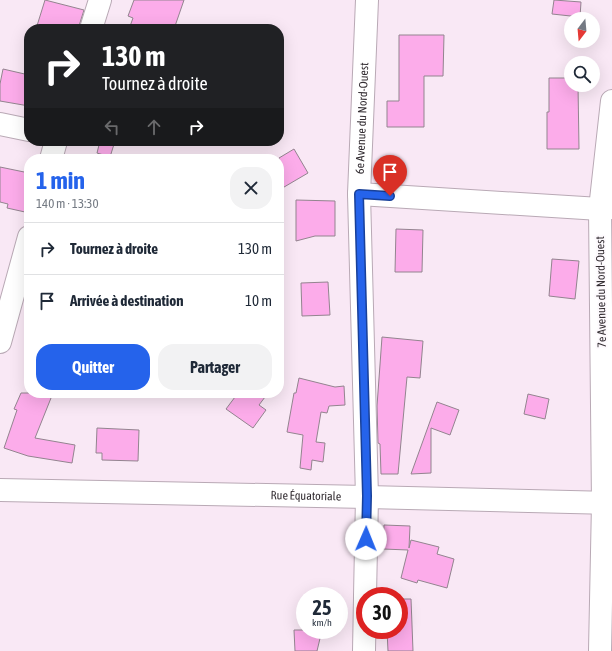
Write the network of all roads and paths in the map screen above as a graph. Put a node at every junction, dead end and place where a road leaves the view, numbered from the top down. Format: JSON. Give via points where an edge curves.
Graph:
{"nodes":[{"id":1,"x":100,"y":0,"type":"edge"},
{"id":2,"x":367,"y":0,"type":"edge"},
{"id":3,"x":93,"y":24,"type":"edge"},
{"id":4,"x":612,"y":101,"type":"edge"},
{"id":5,"x":0,"y":124,"type":"edge"},
{"id":6,"x":24,"y":129,"type":"edge"},
{"id":7,"x":359,"y":194,"type":"junction"},
{"id":8,"x":606,"y":208,"type":"edge"},
{"id":9,"x":24,"y":255,"type":"edge"},
{"id":10,"x":0,"y":342,"type":"edge"},
{"id":11,"x":0,"y":490,"type":"edge"},
{"id":12,"x":367,"y":496,"type":"junction"},
{"id":13,"x":608,"y":503,"type":"edge"},
{"id":14,"x":365,"y":587,"type":"edge"},
{"id":15,"x":364,"y":639,"type":"edge"},
{"id":16,"x":364,"y":651,"type":"edge"},
{"id":17,"x":600,"y":651,"type":"edge"}],
"edges":[{"from":1,"to":3,"type":"street"},
{"from":2,"to":7,"type":"street","name":"6e Avenue du Nord-Ouest"},
{"from":4,"to":8,"type":"street","name":"7e Avenue du Nord-Ouest"},
{"from":5,"to":6,"type":"street"},
{"from":7,"to":8,"type":"street"},
{"from":7,"to":12,"type":"street","name":"6e Avenue du Nord-Ouest"},
{"from":8,"to":13,"type":"street","name":"7e Avenue du Nord-Ouest"},
{"from":9,"to":10,"type":"street"},
{"from":11,"to":12,"type":"street","name":"Rue Équatoriale"},
{"from":12,"to":13,"type":"street","name":"Rue Équatoriale"},
{"from":12,"to":14,"type":"street","name":"6e Avenue du Nord-Ouest"},
{"from":13,"to":17,"type":"street","name":"7e Avenue du Nord-Ouest"},
{"from":15,"to":16,"type":"street","name":"6e Avenue du Nord-Ouest"}]}
